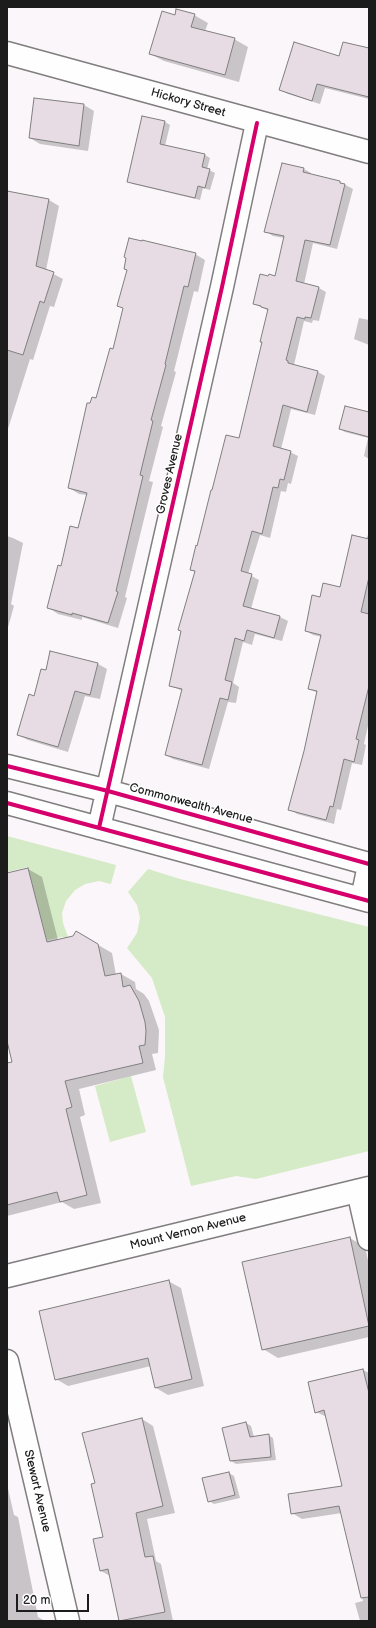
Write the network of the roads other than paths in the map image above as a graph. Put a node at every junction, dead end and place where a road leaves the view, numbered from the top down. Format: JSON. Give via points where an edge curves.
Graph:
{"nodes":[{"id":1,"x":7,"y":53,"type":"edge"},
{"id":2,"x":257,"y":123,"type":"junction"},
{"id":3,"x":369,"y":152,"type":"edge"},
{"id":4,"x":7,"y":766,"type":"edge"},
{"id":5,"x":108,"y":792,"type":"junction"},
{"id":6,"x":7,"y":803,"type":"edge"},
{"id":7,"x":99,"y":828,"type":"junction"},
{"id":8,"x":369,"y":864,"type":"edge"},
{"id":9,"x":366,"y":900,"type":"edge"},
{"id":10,"x":363,"y":1189,"type":"edge"},
{"id":11,"x":369,"y":1239,"type":"edge"},
{"id":12,"x":7,"y":1276,"type":"edge"},
{"id":13,"x":7,"y":1361,"type":"edge"},
{"id":14,"x":68,"y":1621,"type":"edge"}],
"edges":[{"from":1,"to":2,"type":"street","name":"Hickory Street"},
{"from":2,"to":3,"type":"street","name":"Hickory Street"},
{"from":2,"to":5,"type":"street","name":"Groves Avenue"},
{"from":4,"to":5,"type":"street","name":"Commonwealth Avenue"},
{"from":5,"to":7,"type":"street","name":"Groves Avenue"},
{"from":5,"to":8,"type":"street","name":"Commonwealth Avenue"},
{"from":6,"to":7,"type":"street"},
{"from":7,"to":9,"type":"street"},
{"from":8,"to":9,"type":"street"},
{"from":10,"to":11,"type":"street"},
{"from":10,"to":12,"type":"street","name":"Mount Vernon Avenue"},
{"from":13,"to":14,"type":"street","name":"Stewart Avenue"}]}
